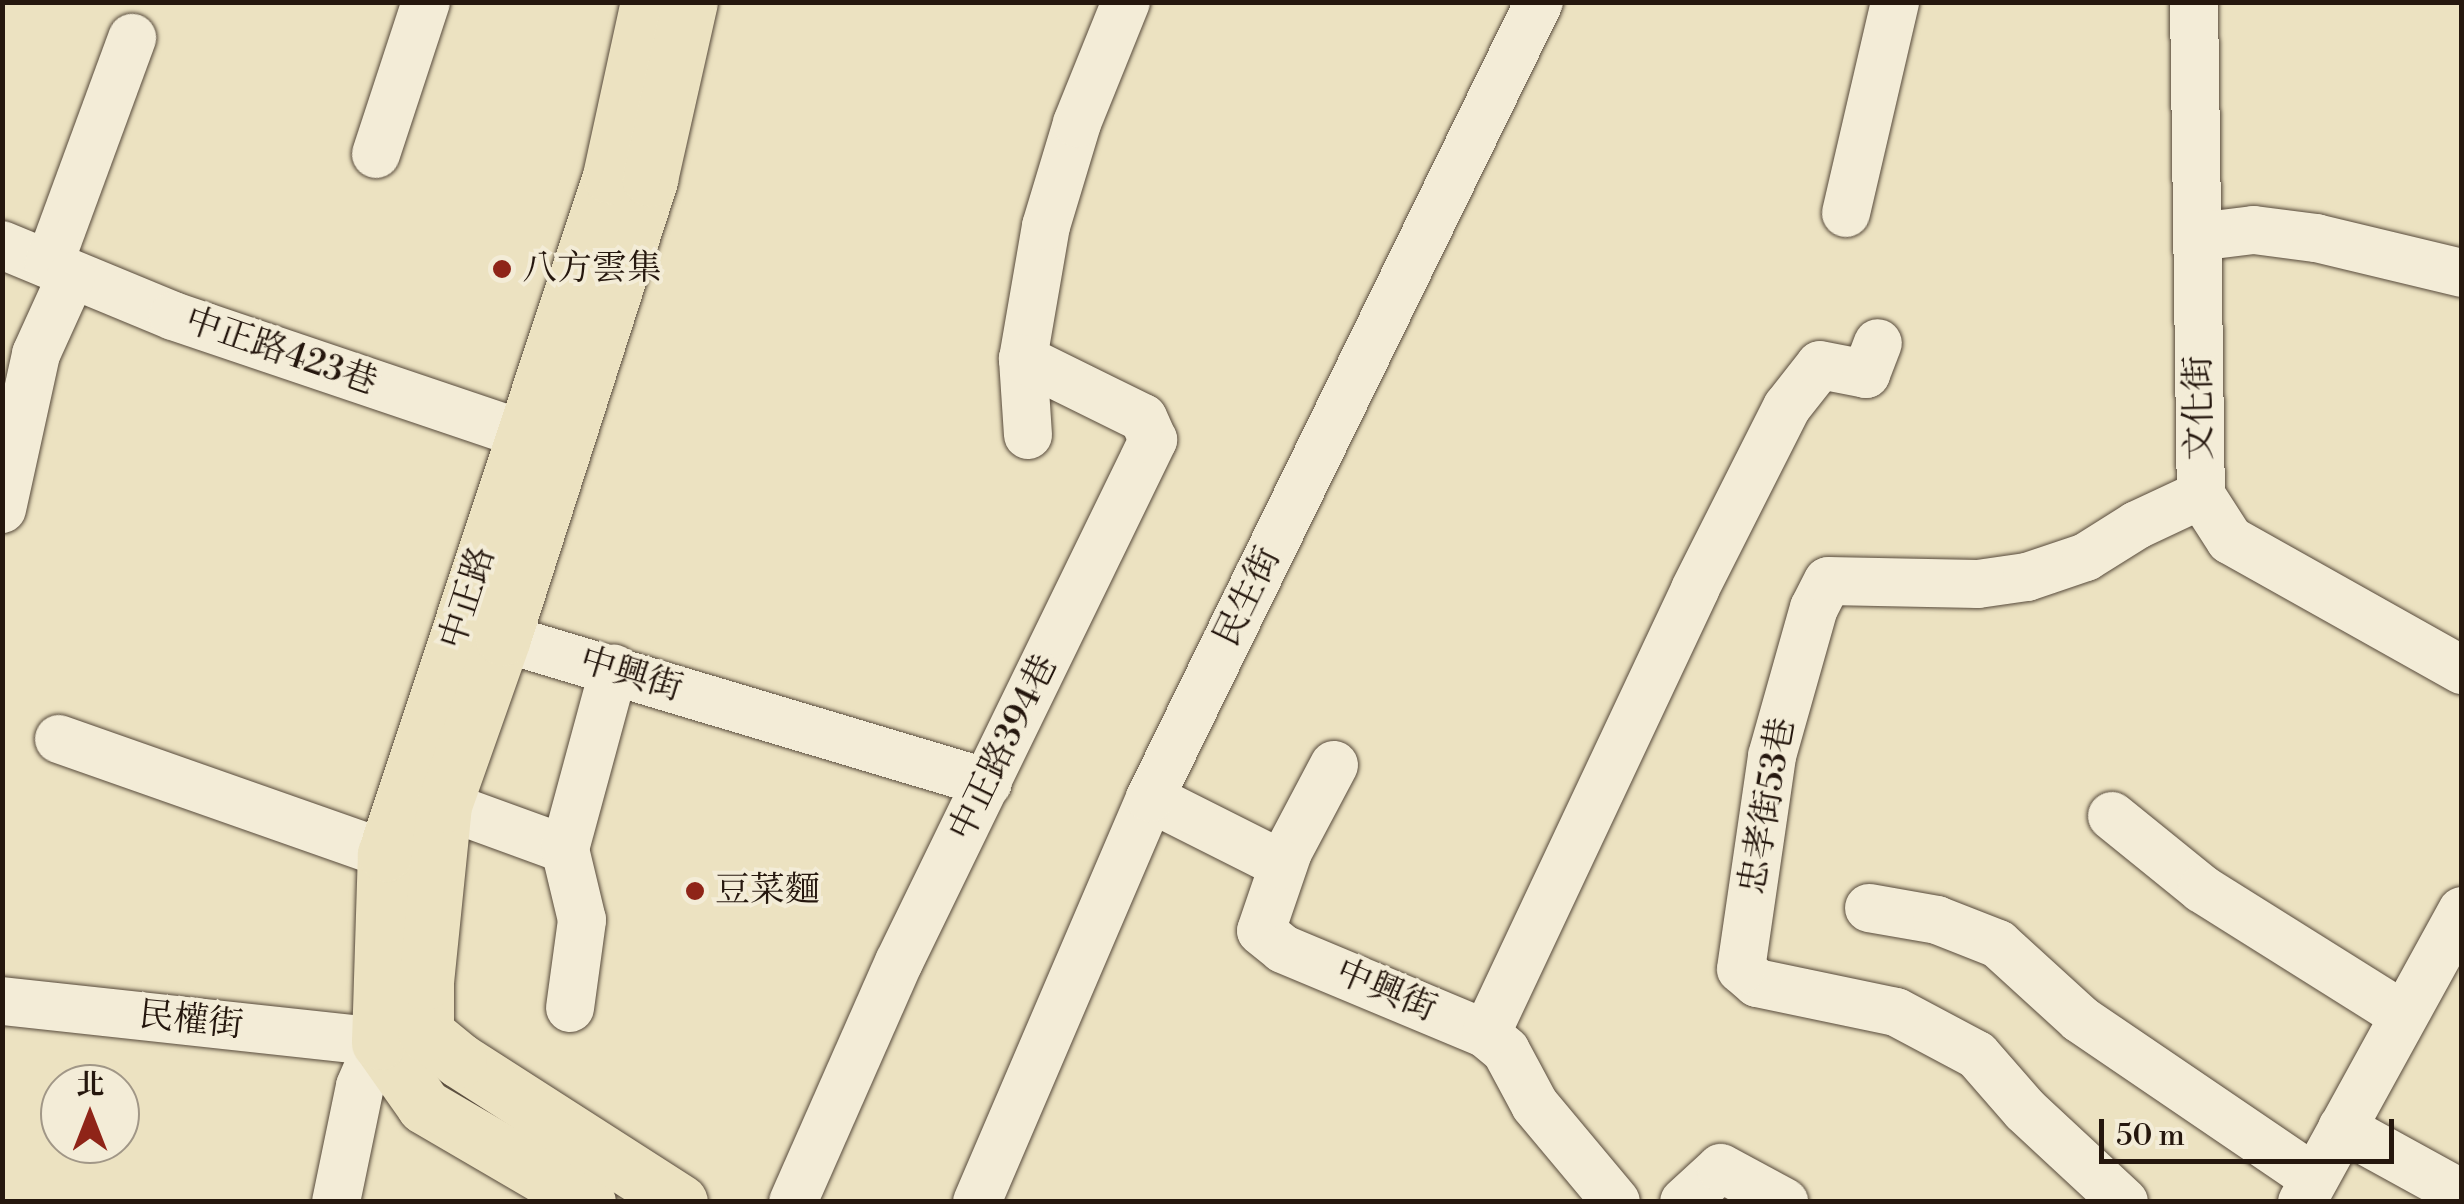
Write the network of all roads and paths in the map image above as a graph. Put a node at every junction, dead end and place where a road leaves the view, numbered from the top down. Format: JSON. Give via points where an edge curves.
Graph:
{"nodes":[{"id":1,"x":426,"y":2,"type":"edge"},
{"id":2,"x":648,"y":2,"type":"edge"},
{"id":3,"x":690,"y":2,"type":"edge"},
{"id":4,"x":1126,"y":2,"type":"edge"},
{"id":5,"x":1539,"y":2,"type":"edge"},
{"id":6,"x":1894,"y":2,"type":"edge"},
{"id":7,"x":2194,"y":2,"type":"edge"},
{"id":8,"x":132,"y":38,"type":"dead end"},
{"id":9,"x":376,"y":154,"type":"dead end"},
{"id":10,"x":1846,"y":213,"type":"dead end"},
{"id":11,"x":2197,"y":238,"type":"junction"},
{"id":12,"x":2,"y":245,"type":"edge"},
{"id":13,"x":60,"y":270,"type":"junction"},
{"id":14,"x":2462,"y":273,"type":"edge"},
{"id":15,"x":1878,"y":343,"type":"dead end"},
{"id":16,"x":1024,"y":359,"type":"junction"},
{"id":17,"x":1028,"y":434,"type":"dead end"},
{"id":18,"x":542,"y":440,"type":"junction"},
{"id":19,"x":2201,"y":495,"type":"junction"},
{"id":20,"x":2,"y":510,"type":"edge"},
{"id":21,"x":503,"y":638,"type":"junction"},
{"id":22,"x":614,"y":669,"type":"junction"},
{"id":23,"x":2462,"y":670,"type":"edge"},
{"id":24,"x":59,"y":739,"type":"dead end"},
{"id":25,"x":1334,"y":765,"type":"dead end"},
{"id":26,"x":988,"y":783,"type":"junction"},
{"id":27,"x":1150,"y":798,"type":"junction"},
{"id":28,"x":444,"y":805,"type":"junction"},
{"id":29,"x":2112,"y":816,"type":"dead end"},
{"id":30,"x":565,"y":849,"type":"junction"},
{"id":31,"x":384,"y":854,"type":"junction"},
{"id":32,"x":1284,"y":865,"type":"junction"},
{"id":33,"x":1869,"y":908,"type":"dead end"},
{"id":34,"x":2462,"y":911,"type":"edge"},
{"id":35,"x":2,"y":1000,"type":"edge"},
{"id":36,"x":570,"y":1008,"type":"dead end"},
{"id":37,"x":2401,"y":1014,"type":"junction"},
{"id":38,"x":1486,"y":1034,"type":"junction"},
{"id":39,"x":402,"y":1037,"type":"junction"},
{"id":40,"x":2342,"y":1128,"type":"junction"},
{"id":41,"x":2308,"y":1190,"type":"edge"},
{"id":42,"x":2462,"y":1194,"type":"edge"},
{"id":43,"x":336,"y":1202,"type":"edge"},
{"id":44,"x":588,"y":1202,"type":"edge"},
{"id":45,"x":680,"y":1202,"type":"edge"},
{"id":46,"x":793,"y":1202,"type":"edge"},
{"id":47,"x":977,"y":1202,"type":"edge"},
{"id":48,"x":1616,"y":1202,"type":"edge"},
{"id":49,"x":1684,"y":1202,"type":"edge"},
{"id":50,"x":1784,"y":1202,"type":"edge"},
{"id":51,"x":2124,"y":1202,"type":"edge"}],
"edges":[{"from":1,"to":9,"type":"street"},
{"from":2,"to":18,"type":"main road","name":"中正路"},
{"from":3,"to":18,"type":"main road","name":"中正路","via":[[650,179]]},
{"from":4,"to":16,"type":"street","via":[[1076,122],[1046,226]]},
{"from":5,"to":27,"type":"street","name":"民生街"},
{"from":6,"to":10,"type":"street"},
{"from":7,"to":11,"type":"street","name":"文化街"},
{"from":8,"to":13,"type":"street"},
{"from":11,"to":14,"type":"street","via":[[2254,230],[2316,238]]},
{"from":11,"to":19,"type":"street","name":"文化街"},
{"from":12,"to":13,"type":"street","name":"中正路423巷"},
{"from":13,"to":18,"type":"street","name":"中正路423巷","via":[[174,316]]},
{"from":13,"to":20,"type":"street"},
{"from":15,"to":38,"type":"street","via":[[1866,374],[1820,365],[1786,407]]},
{"from":16,"to":17,"type":"street"},
{"from":16,"to":26,"type":"street","name":"中正路394巷","via":[[1143,418],[1153,440]]},
{"from":18,"to":21,"type":"main road","name":"中正路"},
{"from":18,"to":31,"type":"main road","name":"中正路"},
{"from":19,"to":23,"type":"street","name":"文化街","via":[[2230,540]]},
{"from":19,"to":51,"type":"street","name":"忠孝街53巷","via":[[2086,557],[2027,577],[1978,584],[1828,581],[1814,608],[1772,756],[1741,969],[1757,983],[1896,1012],[1977,1056]]},
{"from":21,"to":22,"type":"street","name":"中興街"},
{"from":21,"to":28,"type":"main road","name":"中正路"},
{"from":22,"to":26,"type":"street","name":"中興街"},
{"from":22,"to":30,"type":"street"},
{"from":24,"to":31,"type":"street"},
{"from":25,"to":32,"type":"street","name":"中興街"},
{"from":26,"to":46,"type":"street","name":"中正路394巷","via":[[899,962]]},
{"from":27,"to":32,"type":"street"},
{"from":27,"to":47,"type":"street","name":"民生街"},
{"from":28,"to":30,"type":"street"},
{"from":28,"to":39,"type":"main road","name":"中正路","via":[[426,982]]},
{"from":29,"to":37,"type":"street","via":[[2202,889]]},
{"from":30,"to":36,"type":"street","via":[[582,920]]},
{"from":31,"to":39,"type":"main road","name":"中正路"},
{"from":32,"to":38,"type":"street","name":"中興街","via":[[1260,931],[1284,949]]},
{"from":33,"to":41,"type":"street","via":[[1938,920],[1998,944],[2080,1020]]},
{"from":34,"to":37,"type":"street"},
{"from":35,"to":39,"type":"street","name":"民權街"},
{"from":37,"to":40,"type":"street"},
{"from":38,"to":48,"type":"street","name":"中興街"},
{"from":39,"to":43,"type":"street","name":"中正路","via":[[360,1086]]},
{"from":39,"to":44,"type":"main road","via":[[424,1106]]},
{"from":39,"to":45,"type":"main road","via":[[459,1060]]},
{"from":40,"to":41,"type":"street"},
{"from":40,"to":42,"type":"street"},
{"from":49,"to":50,"type":"street","via":[[1721,1168]]}]}
